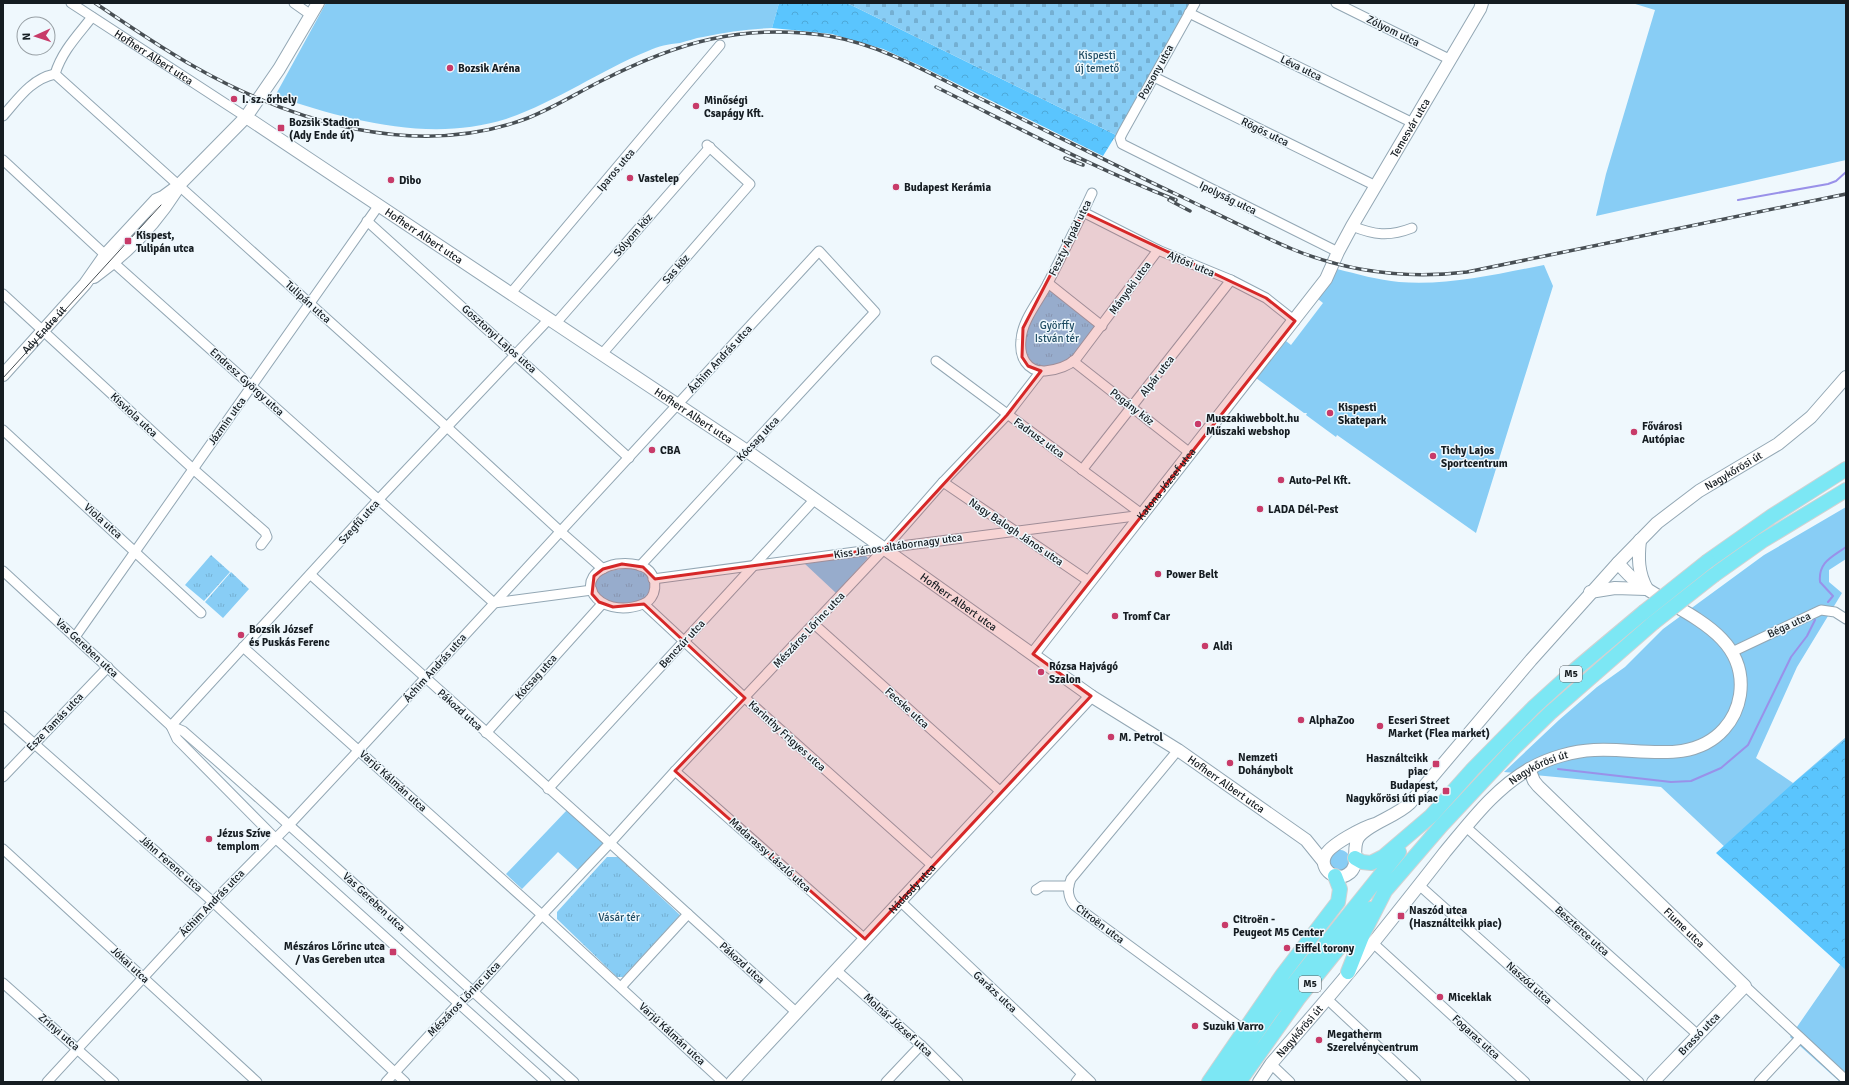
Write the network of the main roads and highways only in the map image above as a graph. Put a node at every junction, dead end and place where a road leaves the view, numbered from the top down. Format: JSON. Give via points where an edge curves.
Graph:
{"nodes":[{"id":1,"x":1846,"y":469,"type":"edge"},
{"id":2,"x":1846,"y":490,"type":"edge"},
{"id":3,"x":1649,"y":617,"type":"junction"},
{"id":4,"x":1431,"y":816,"type":"junction"},
{"id":5,"x":1355,"y":857,"type":"road end"},
{"id":6,"x":1336,"y":876,"type":"road end"},
{"id":7,"x":1385,"y":891,"type":"junction"},
{"id":8,"x":1348,"y":972,"type":"road end"},
{"id":9,"x":1209,"y":1082,"type":"edge"},
{"id":10,"x":1223,"y":1082,"type":"edge"},
{"id":11,"x":1239,"y":1082,"type":"edge"}],
"edges":[{"from":1,"to":3,"type":"main road","number":"M5","bridge":true,"via":[[1708,561]]},
{"from":2,"to":3,"type":"main road","number":"M5","bridge":true,"via":[[1762,541]]},
{"from":3,"to":4,"type":"main road","number":"M5","via":[[1576,669],[1533,708]]},
{"from":3,"to":7,"type":"main road","number":"M5","via":[[1514,748]]},
{"from":4,"to":5,"type":"main road","via":[[1379,860],[1366,863]]},
{"from":4,"to":10,"type":"main road","number":"M5","via":[[1384,869],[1270,1012]]},
{"from":6,"to":9,"type":"main road","via":[[1340,889],[1338,902],[1283,974]]},
{"from":7,"to":8,"type":"main road","via":[[1363,934]]},
{"from":7,"to":11,"type":"main road","name":"Nagykőrösi út","number":"M5","via":[[1298,1000]]}]}
